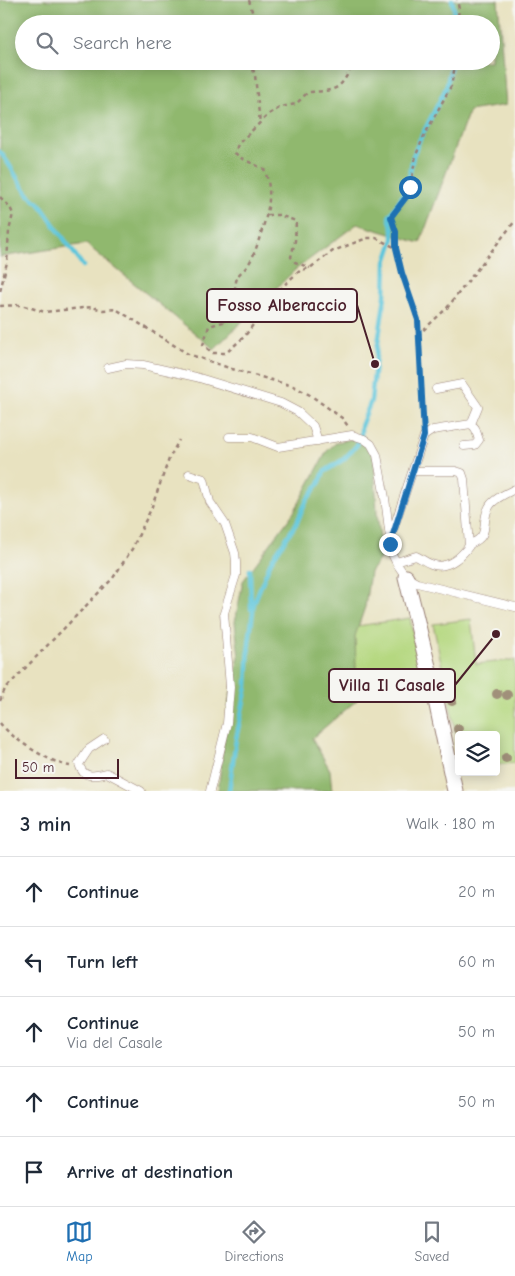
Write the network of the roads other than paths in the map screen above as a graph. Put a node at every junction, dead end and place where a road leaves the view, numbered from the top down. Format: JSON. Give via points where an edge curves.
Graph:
{"nodes":[{"id":1,"x":108,"y":368,"type":"dead end"},
{"id":2,"x":436,"y":389,"type":"dead end"},
{"id":3,"x":471,"y":424,"type":"junction"},
{"id":4,"x":229,"y":437,"type":"dead end"},
{"id":5,"x":318,"y":440,"type":"junction"},
{"id":6,"x":464,"y":446,"type":"dead end"},
{"id":7,"x":414,"y":471,"type":"junction"},
{"id":8,"x":189,"y":474,"type":"dead end"},
{"id":9,"x":515,"y":489,"type":"edge"},
{"id":10,"x":390,"y":538,"type":"junction"},
{"id":11,"x":470,"y":544,"type":"junction"},
{"id":12,"x":396,"y":562,"type":"junction"},
{"id":13,"x":406,"y":577,"type":"junction"},
{"id":14,"x":515,"y":607,"type":"edge"},
{"id":15,"x":104,"y":739,"type":"dead end"},
{"id":16,"x":141,"y":791,"type":"edge"},
{"id":17,"x":210,"y":791,"type":"edge"},
{"id":18,"x":455,"y":791,"type":"edge"}],
"edges":[{"from":1,"to":5,"type":"lane","via":[[144,365],[282,403],[313,426]]},
{"from":2,"to":3,"type":"lane","via":[[462,384],[478,406]]},
{"from":3,"to":6,"type":"lane","via":[[479,440],[475,445]]},
{"from":3,"to":7,"type":"lane","via":[[433,430],[424,436]]},
{"from":4,"to":5,"type":"lane","via":[[252,437],[278,447]]},
{"from":5,"to":10,"type":"lane","via":[[354,436],[372,444],[377,455]]},
{"from":7,"to":10,"type":"lane"},
{"from":7,"to":11,"type":"lane","via":[[462,473]]},
{"from":8,"to":17,"type":"lane","via":[[204,480],[210,502],[225,524],[236,562],[236,575],[224,614],[230,687],[227,723]]},
{"from":9,"to":11,"type":"lane","via":[[488,507],[482,537]]},
{"from":10,"to":12,"type":"lane"},
{"from":11,"to":12,"type":"lane","via":[[461,556],[441,566],[416,556]]},
{"from":12,"to":13,"type":"lane"},
{"from":13,"to":14,"type":"lane","via":[[417,583]]},
{"from":13,"to":18,"type":"street"},
{"from":15,"to":16,"type":"lane","via":[[89,749],[79,764],[85,775],[107,773]]}]}
